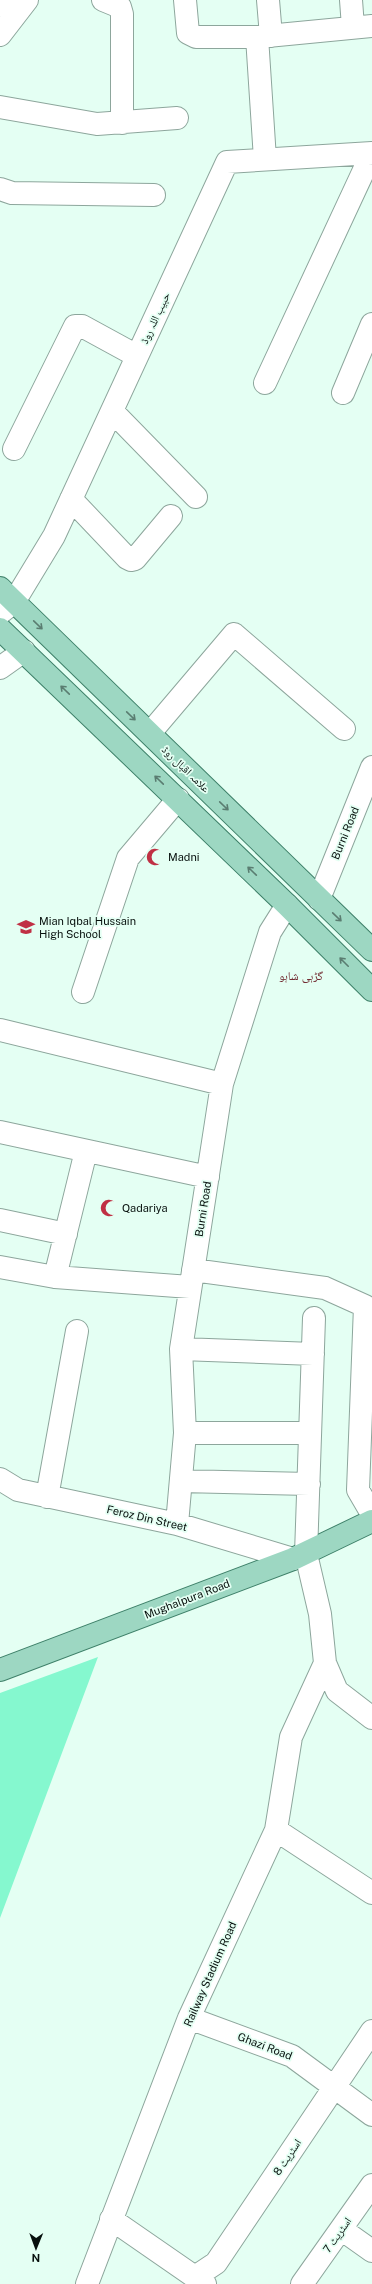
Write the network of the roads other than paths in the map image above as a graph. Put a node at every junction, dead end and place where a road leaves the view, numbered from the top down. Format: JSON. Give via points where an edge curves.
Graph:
{"nodes":[{"id":1,"x":103,"y":0,"type":"edge"},
{"id":2,"x":185,"y":0,"type":"edge"},
{"id":3,"x":268,"y":0,"type":"edge"},
{"id":4,"x":351,"y":0,"type":"edge"},
{"id":5,"x":14,"y":6,"type":"edge"},
{"id":6,"x":363,"y":26,"type":"edge"},
{"id":7,"x":0,"y":35,"type":"edge"},
{"id":8,"x":264,"y":36,"type":"junction"},
{"id":9,"x":0,"y":107,"type":"edge"},
{"id":10,"x":177,"y":118,"type":"dead end"},
{"id":11,"x":122,"y":123,"type":"junction"},
{"id":12,"x":372,"y":153,"type":"edge"},
{"id":13,"x":265,"y":159,"type":"junction"},
{"id":14,"x":0,"y":189,"type":"edge"},
{"id":15,"x":154,"y":196,"type":"dead end"},
{"id":16,"x":372,"y":324,"type":"edge"},
{"id":17,"x":137,"y":356,"type":"junction"},
{"id":18,"x":265,"y":383,"type":"dead end"},
{"id":19,"x":343,"y":393,"type":"dead end"},
{"id":20,"x":112,"y":411,"type":"junction"},
{"id":21,"x":14,"y":449,"type":"dead end"},
{"id":22,"x":196,"y":497,"type":"dead end"},
{"id":23,"x":71,"y":499,"type":"junction"},
{"id":24,"x":171,"y":516,"type":"dead end"},
{"id":25,"x":5,"y":601,"type":"edge"},
{"id":26,"x":0,"y":629,"type":"edge"},
{"id":27,"x":24,"y":651,"type":"junction"},
{"id":28,"x":0,"y":668,"type":"edge"},
{"id":29,"x":344,"y":729,"type":"dead end"},
{"id":30,"x":150,"y":733,"type":"junction"},
{"id":31,"x":372,"y":767,"type":"edge"},
{"id":32,"x":178,"y":799,"type":"junction"},
{"id":33,"x":319,"y":899,"type":"junction"},
{"id":34,"x":287,"y":905,"type":"junction"},
{"id":35,"x":372,"y":950,"type":"edge"},
{"id":36,"x":372,"y":990,"type":"edge"},
{"id":37,"x":83,"y":992,"type":"dead end"},
{"id":38,"x":0,"y":1030,"type":"edge"},
{"id":39,"x":222,"y":1084,"type":"junction"},
{"id":40,"x":0,"y":1132,"type":"edge"},
{"id":41,"x":86,"y":1151,"type":"junction"},
{"id":42,"x":208,"y":1177,"type":"junction"},
{"id":43,"x":0,"y":1220,"type":"edge"},
{"id":44,"x":66,"y":1234,"type":"junction"},
{"id":45,"x":0,"y":1267,"type":"edge"},
{"id":46,"x":55,"y":1277,"type":"junction"},
{"id":47,"x":192,"y":1278,"type":"junction"},
{"id":48,"x":314,"y":1318,"type":"dead end"},
{"id":49,"x":77,"y":1331,"type":"dead end"},
{"id":50,"x":181,"y":1349,"type":"junction"},
{"id":51,"x":313,"y":1354,"type":"junction"},
{"id":52,"x":186,"y":1433,"type":"junction"},
{"id":53,"x":310,"y":1433,"type":"junction"},
{"id":54,"x":0,"y":1479,"type":"edge"},
{"id":55,"x":181,"y":1481,"type":"junction"},
{"id":56,"x":309,"y":1484,"type":"junction"},
{"id":57,"x":47,"y":1497,"type":"junction"},
{"id":58,"x":372,"y":1514,"type":"edge"},
{"id":59,"x":372,"y":1521,"type":"edge"},
{"id":60,"x":177,"y":1524,"type":"junction"},
{"id":61,"x":300,"y":1556,"type":"junction"},
{"id":62,"x":325,"y":1663,"type":"junction"},
{"id":63,"x":0,"y":1670,"type":"edge"},
{"id":64,"x":372,"y":1718,"type":"edge"},
{"id":65,"x":276,"y":1830,"type":"junction"},
{"id":66,"x":372,"y":1893,"type":"edge"},
{"id":67,"x":189,"y":2018,"type":"junction"},
{"id":68,"x":372,"y":2031,"type":"edge"},
{"id":69,"x":334,"y":2087,"type":"junction"},
{"id":70,"x":372,"y":2115,"type":"edge"},
{"id":71,"x":372,"y":2185,"type":"edge"},
{"id":72,"x":111,"y":2219,"type":"junction"},
{"id":73,"x":341,"y":2228,"type":"junction"},
{"id":74,"x":372,"y":2251,"type":"edge"},
{"id":75,"x":200,"y":2280,"type":"edge"},
{"id":76,"x":87,"y":2284,"type":"edge"},
{"id":77,"x":302,"y":2284,"type":"edge"}],
"edges":[{"from":1,"to":11,"type":"street","via":[[120,7],[122,14]]},
{"from":2,"to":8,"type":"street","via":[[188,33],[191,36]]},
{"from":3,"to":8,"type":"street"},
{"from":4,"to":6,"type":"street"},
{"from":5,"to":7,"type":"street"},
{"from":6,"to":8,"type":"street"},
{"from":8,"to":13,"type":"street"},
{"from":9,"to":11,"type":"street","via":[[96,124]]},
{"from":10,"to":11,"type":"street"},
{"from":12,"to":13,"type":"street","name":"حبیب اللہ روڈ"},
{"from":12,"to":18,"type":"street"},
{"from":13,"to":17,"type":"street","name":"حبیب اللہ روڈ","via":[[227,162]]},
{"from":14,"to":15,"type":"street","via":[[12,193]]},
{"from":16,"to":19,"type":"street"},
{"from":17,"to":20,"type":"street","name":"حبیب اللہ روڈ"},
{"from":17,"to":21,"type":"street","via":[[82,326],[76,326]]},
{"from":20,"to":22,"type":"street"},
{"from":20,"to":23,"type":"street","name":"حبیب اللہ روڈ"},
{"from":23,"to":24,"type":"street","via":[[131,560],[135,559]]},
{"from":23,"to":25,"type":"street","name":"حبیب اللہ روڈ","via":[[54,536]]},
{"from":25,"to":30,"type":"main road","name":"علامہ اقبال روڈ","one_way":true},
{"from":26,"to":27,"type":"main road"},
{"from":27,"to":28,"type":"street"},
{"from":32,"to":27,"type":"main road","one_way":true},
{"from":29,"to":30,"type":"street","via":[[234,634]]},
{"from":30,"to":33,"type":"main road","name":"علامہ اقبال روڈ","one_way":true},
{"from":31,"to":33,"type":"street","name":"Burni Road"},
{"from":34,"to":32,"type":"main road","one_way":true},
{"from":32,"to":37,"type":"street","via":[[128,858]]},
{"from":33,"to":35,"type":"main road","name":"علامہ اقبال روڈ","one_way":true},
{"from":36,"to":34,"type":"main road","one_way":true},
{"from":34,"to":39,"type":"street","name":"Burni Road","via":[[270,932]]},
{"from":38,"to":39,"type":"street"},
{"from":39,"to":42,"type":"street","name":"Burni Road"},
{"from":40,"to":41,"type":"street"},
{"from":41,"to":42,"type":"street"},
{"from":41,"to":44,"type":"street"},
{"from":42,"to":47,"type":"street","name":"Burni Road"},
{"from":43,"to":44,"type":"street"},
{"from":44,"to":46,"type":"street"},
{"from":45,"to":46,"type":"street"},
{"from":46,"to":47,"type":"street"},
{"from":47,"to":50,"type":"street","name":"Burni Road"},
{"from":47,"to":58,"type":"street","via":[[325,1288],[365,1306],[358,1490]]},
{"from":48,"to":51,"type":"street"},
{"from":49,"to":57,"type":"street"},
{"from":50,"to":51,"type":"street"},
{"from":50,"to":52,"type":"street","name":"Burni Road"},
{"from":51,"to":53,"type":"street"},
{"from":52,"to":53,"type":"street"},
{"from":52,"to":55,"type":"street","name":"Burni Road"},
{"from":53,"to":56,"type":"street"},
{"from":54,"to":57,"type":"street","name":"Feroz Din Street","via":[[18,1490]]},
{"from":55,"to":56,"type":"street"},
{"from":55,"to":60,"type":"street","name":"Burni Road"},
{"from":56,"to":61,"type":"street"},
{"from":57,"to":60,"type":"street","name":"Feroz Din Street"},
{"from":59,"to":61,"type":"main road","name":"Mughalpura Road"},
{"from":60,"to":61,"type":"street","name":"Feroz Din Street"},
{"from":61,"to":62,"type":"street","via":[[320,1614]]},
{"from":61,"to":63,"type":"main road","name":"Mughalpura Road"},
{"from":62,"to":64,"type":"street","via":[[337,1691]]},
{"from":62,"to":65,"type":"street","name":"Railway Stadium Road","via":[[292,1737]]},
{"from":65,"to":66,"type":"street"},
{"from":65,"to":67,"type":"street","name":"Railway Stadium Road"},
{"from":67,"to":69,"type":"street","name":"Ghazi Road","via":[[292,2056]]},
{"from":67,"to":72,"type":"street","name":"Railway Stadium Road"},
{"from":68,"to":69,"type":"street","name":"اسٹریٹ 8"},
{"from":69,"to":70,"type":"street","name":"Ghazi Road"},
{"from":69,"to":75,"type":"street","name":"اسٹریٹ 8","via":[[216,2263]]},
{"from":71,"to":73,"type":"street","name":"اسٹریٹ 7"},
{"from":72,"to":75,"type":"street"},
{"from":72,"to":76,"type":"street","name":"Railway Stadium Road"},
{"from":73,"to":74,"type":"street"},
{"from":73,"to":77,"type":"street","name":"اسٹریٹ 7"}]}
